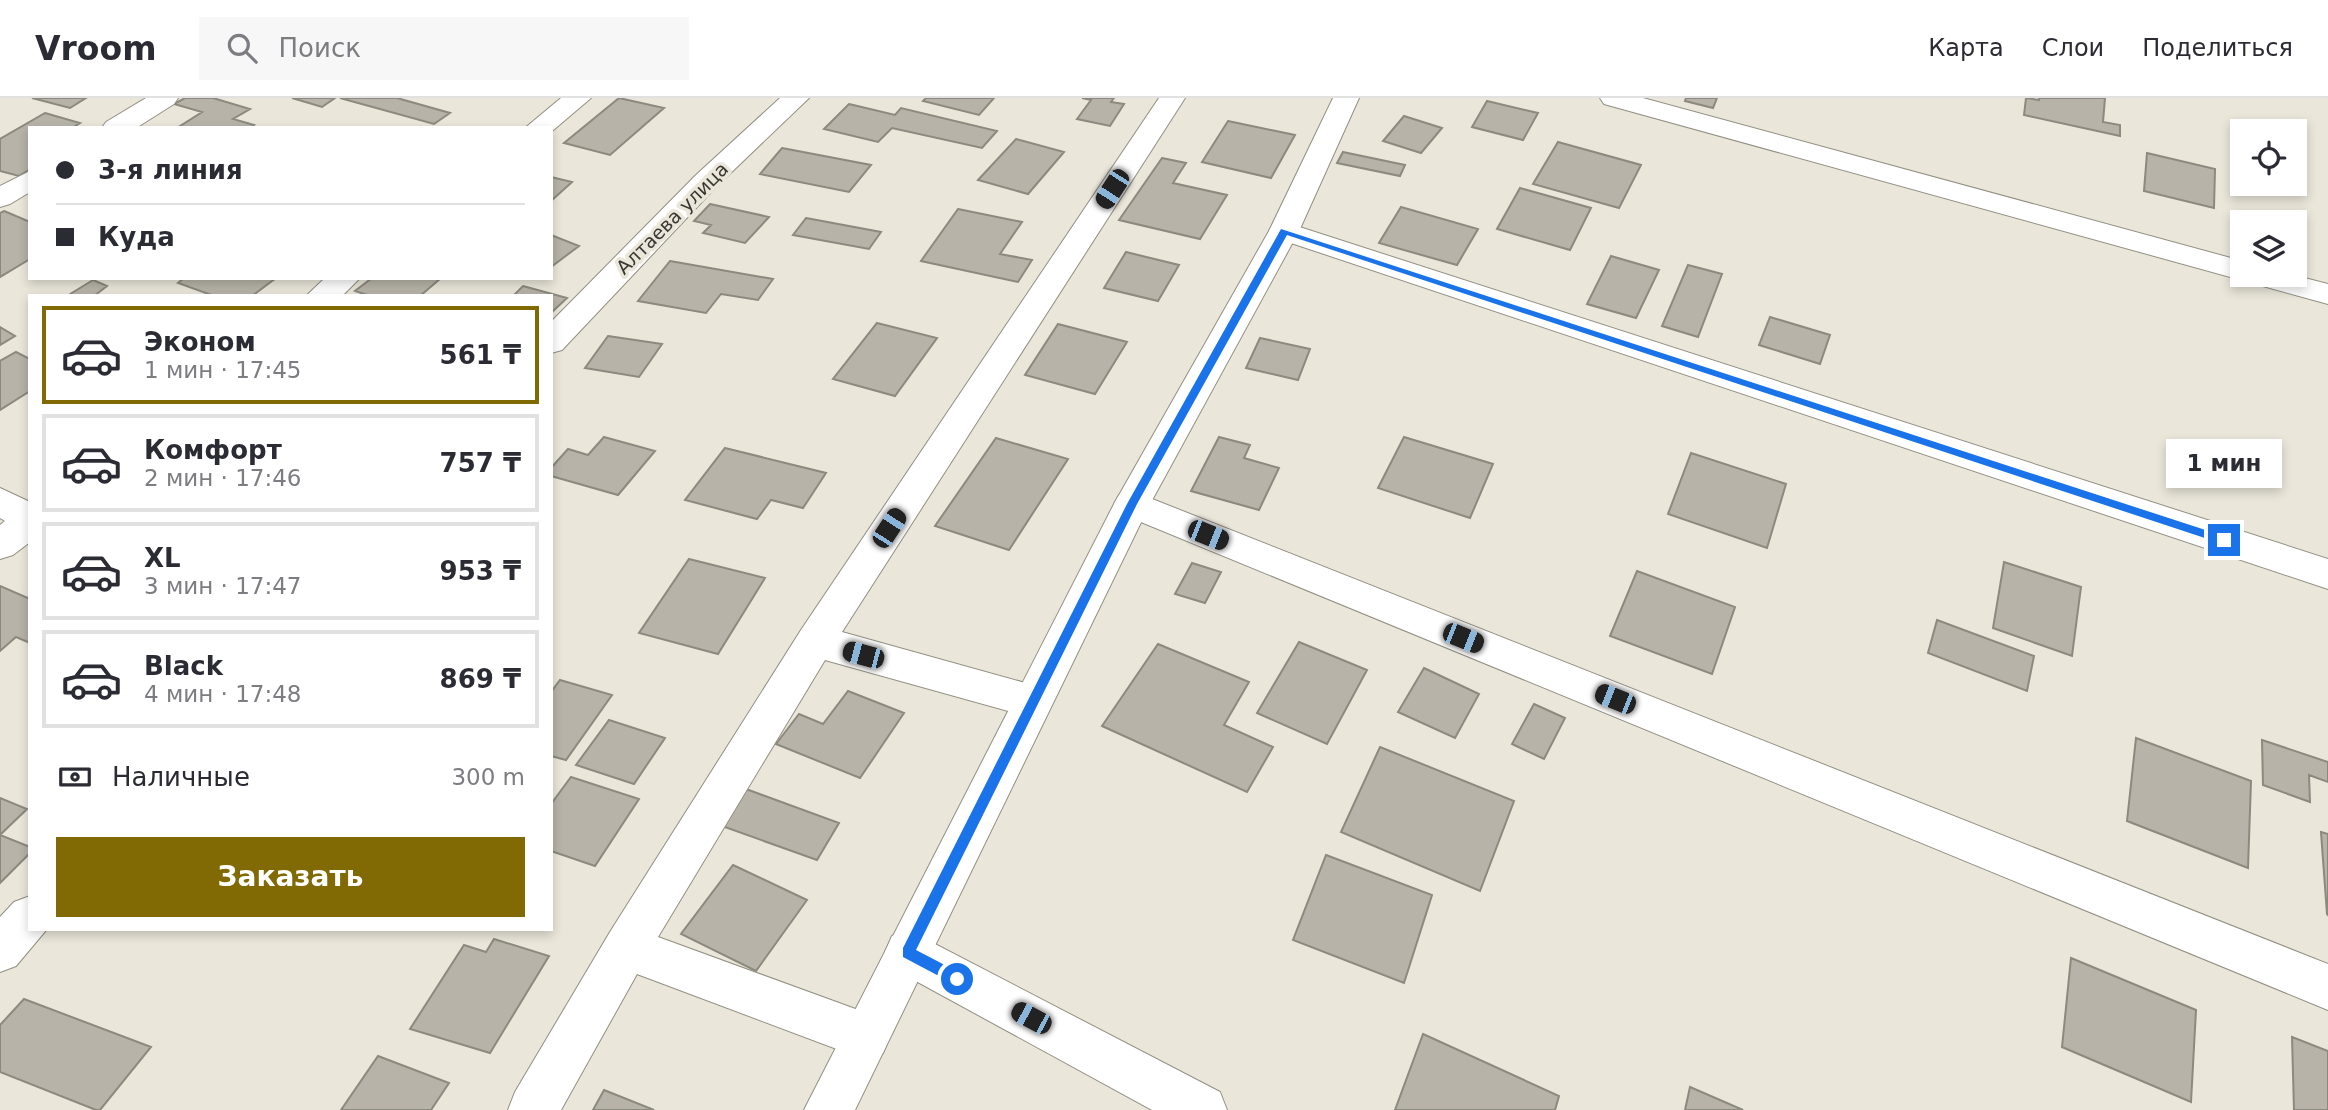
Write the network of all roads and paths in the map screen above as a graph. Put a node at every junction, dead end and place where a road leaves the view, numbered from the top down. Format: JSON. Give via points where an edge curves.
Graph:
{"nodes":[{"id":1,"x":165,"y":98,"type":"edge"},
{"id":2,"x":578,"y":98,"type":"edge"},
{"id":3,"x":796,"y":98,"type":"edge"},
{"id":4,"x":1172,"y":98,"type":"edge"},
{"id":5,"x":1346,"y":98,"type":"edge"},
{"id":6,"x":1613,"y":98,"type":"edge"},
{"id":7,"x":119,"y":126,"type":"edge"},
{"id":8,"x":542,"y":126,"type":"edge"},
{"id":9,"x":28,"y":181,"type":"edge"},
{"id":10,"x":0,"y":198,"type":"edge"},
{"id":11,"x":1284,"y":231,"type":"junction"},
{"id":12,"x":2230,"y":268,"type":"edge"},
{"id":13,"x":342,"y":280,"type":"edge"},
{"id":14,"x":2302,"y":287,"type":"edge"},
{"id":15,"x":325,"y":294,"type":"edge"},
{"id":16,"x":2328,"y":294,"type":"edge"},
{"id":17,"x":553,"y":340,"type":"edge"},
{"id":18,"x":0,"y":501,"type":"edge"},
{"id":19,"x":1132,"y":504,"type":"junction"},
{"id":20,"x":28,"y":519,"type":"edge"},
{"id":21,"x":28,"y":522,"type":"edge"},
{"id":22,"x":0,"y":545,"type":"edge"},
{"id":23,"x":2328,"y":574,"type":"edge"},
{"id":24,"x":815,"y":642,"type":"junction"},
{"id":25,"x":1033,"y":701,"type":"junction"},
{"id":26,"x":28,"y":919,"type":"edge"},
{"id":27,"x":626,"y":948,"type":"junction"},
{"id":28,"x":0,"y":950,"type":"edge"},
{"id":29,"x":908,"y":952,"type":"junction"},
{"id":30,"x":2328,"y":987,"type":"edge"},
{"id":31,"x":866,"y":1036,"type":"junction"},
{"id":32,"x":533,"y":1110,"type":"edge"},
{"id":33,"x":829,"y":1110,"type":"edge"},
{"id":34,"x":1202,"y":1110,"type":"edge"}],
"edges":[{"from":1,"to":7,"type":"street"},
{"from":2,"to":8,"type":"street"},
{"from":3,"to":17,"type":"street","name":"Алтаева улица","via":[[706,181]]},
{"from":4,"to":24,"type":"street"},
{"from":5,"to":11,"type":"street"},
{"from":6,"to":12,"type":"street"},
{"from":9,"to":10,"type":"street"},
{"from":11,"to":19,"type":"street"},
{"from":11,"to":23,"type":"street"},
{"from":13,"to":15,"type":"street"},
{"from":14,"to":16,"type":"street"},
{"from":18,"to":20,"type":"street"},
{"from":19,"to":25,"type":"street"},
{"from":19,"to":30,"type":"street"},
{"from":21,"to":22,"type":"street"},
{"from":24,"to":25,"type":"street"},
{"from":24,"to":27,"type":"street"},
{"from":25,"to":29,"type":"street"},
{"from":26,"to":28,"type":"street"},
{"from":27,"to":31,"type":"street"},
{"from":27,"to":32,"type":"street"},
{"from":29,"to":31,"type":"street"},
{"from":29,"to":34,"type":"street"},
{"from":31,"to":33,"type":"street"}]}
